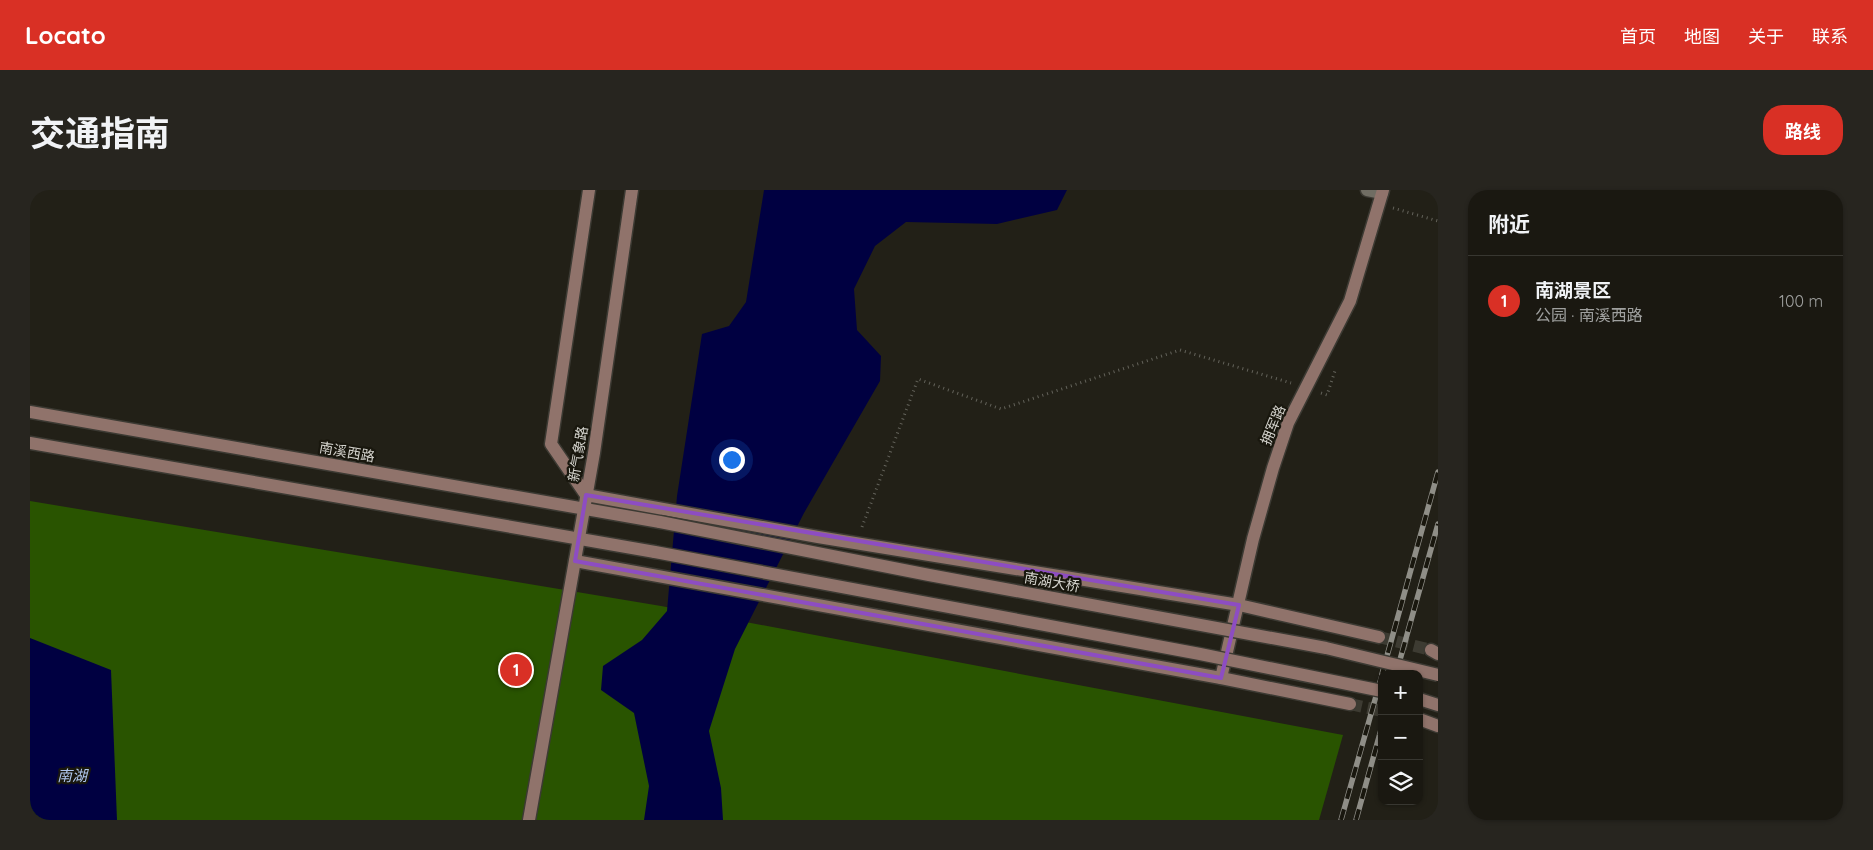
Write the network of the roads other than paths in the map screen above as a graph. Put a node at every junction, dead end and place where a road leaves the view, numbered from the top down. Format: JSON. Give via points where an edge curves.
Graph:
{"nodes":[{"id":1,"x":589,"y":190,"type":"edge"},
{"id":2,"x":632,"y":190,"type":"edge"},
{"id":3,"x":1367,"y":190,"type":"edge"},
{"id":4,"x":1383,"y":192,"type":"edge"},
{"id":5,"x":30,"y":412,"type":"edge"},
{"id":6,"x":30,"y":443,"type":"edge"},
{"id":7,"x":586,"y":495,"type":"junction"},
{"id":8,"x":584,"y":508,"type":"junction"},
{"id":9,"x":660,"y":522,"type":"joint"},
{"id":10,"x":579,"y":539,"type":"junction"},
{"id":11,"x":575,"y":561,"type":"junction"},
{"id":12,"x":1239,"y":605,"type":"junction"},
{"id":13,"x":1379,"y":637,"type":"tunnel mouth"},
{"id":14,"x":1438,"y":675,"type":"edge"},
{"id":15,"x":1221,"y":678,"type":"junction"},
{"id":16,"x":1378,"y":690,"type":"edge"},
{"id":17,"x":1423,"y":700,"type":"edge"},
{"id":18,"x":1350,"y":704,"type":"tunnel mouth"},
{"id":19,"x":1438,"y":705,"type":"edge"},
{"id":20,"x":1423,"y":720,"type":"edge"},
{"id":21,"x":1438,"y":726,"type":"edge"},
{"id":22,"x":529,"y":820,"type":"edge"}],
"edges":[{"from":1,"to":7,"type":"main road","name":"新气象路","via":[[551,444]]},
{"from":2,"to":7,"type":"main road","name":"新气象路"},
{"from":3,"to":4,"type":"street","name":"拥军路"},
{"from":4,"to":12,"type":"main road","name":"拥军路","via":[[1350,301],[1288,423],[1256,530]]},
{"from":5,"to":8,"type":"main road","name":"南溪西路"},
{"from":6,"to":10,"type":"main road"},
{"from":7,"to":8,"type":"main road"},
{"from":7,"to":12,"type":"main road","via":[[818,537]]},
{"from":8,"to":9,"type":"main road","name":"南溪西路"},
{"from":8,"to":10,"type":"main road"},
{"from":9,"to":14,"type":"main road","name":"南湖大桥","bridge":true,"via":[[1326,648]]},
{"from":10,"to":11,"type":"main road"},
{"from":10,"to":16,"type":"main road","bridge":true,"via":[[1190,652]]},
{"from":11,"to":15,"type":"main road"},
{"from":11,"to":22,"type":"main road"},
{"from":12,"to":13,"type":"main road"},
{"from":12,"to":15,"type":"main road","name":"拥军路"},
{"from":15,"to":18,"type":"main road"},
{"from":17,"to":19,"type":"main road"},
{"from":20,"to":21,"type":"main road"}]}
